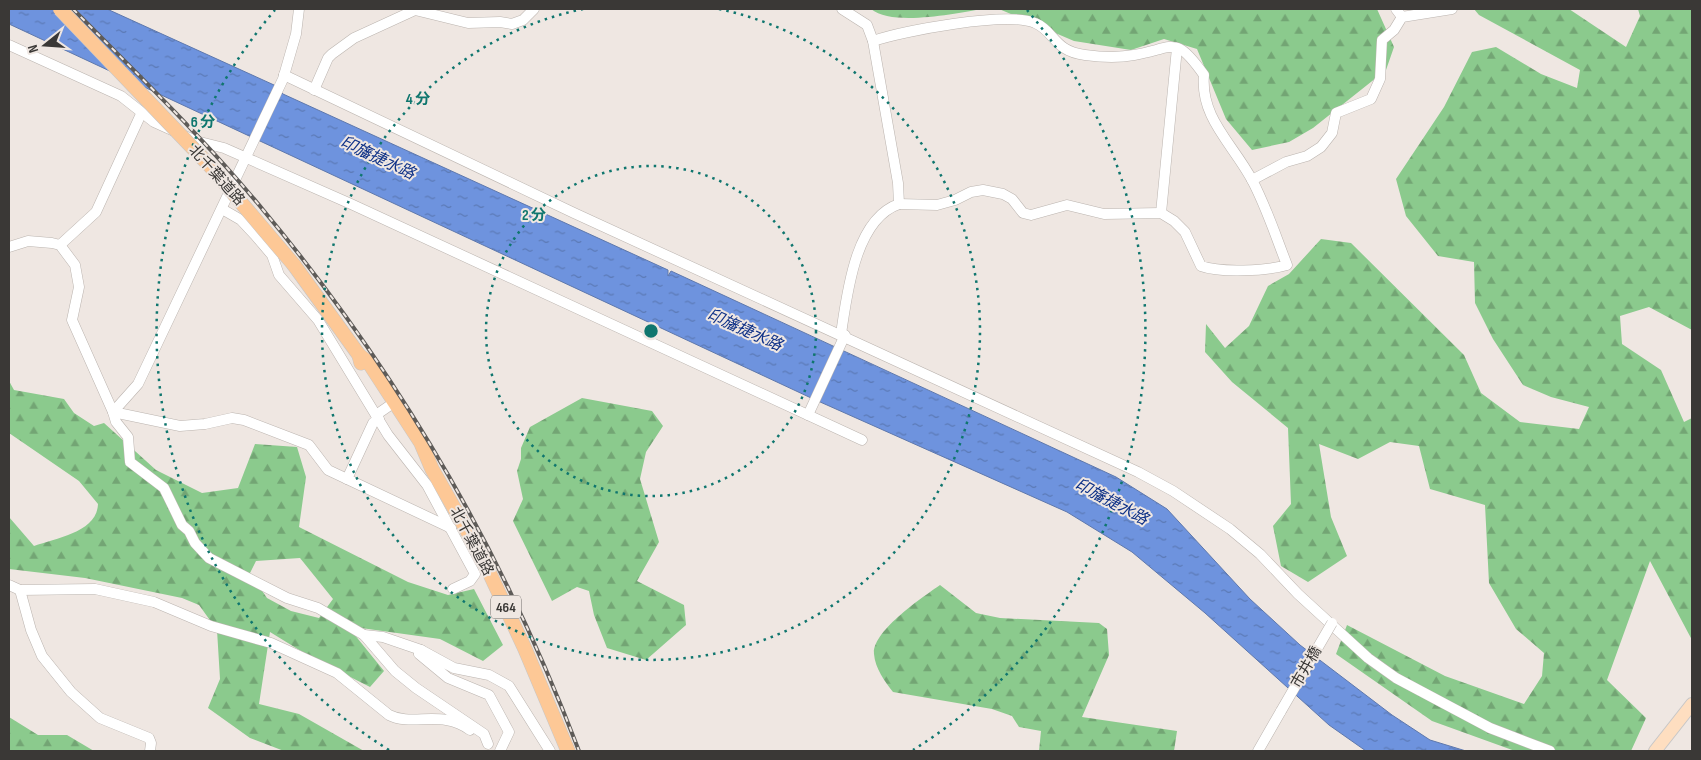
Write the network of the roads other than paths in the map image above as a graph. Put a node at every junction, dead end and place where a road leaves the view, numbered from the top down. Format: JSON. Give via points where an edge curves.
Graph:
{"nodes":[{"id":1,"x":60,"y":9,"type":"edge"},
{"id":2,"x":299,"y":9,"type":"edge"},
{"id":3,"x":534,"y":9,"type":"edge"},
{"id":4,"x":842,"y":9,"type":"edge"},
{"id":5,"x":1452,"y":9,"type":"edge"},
{"id":6,"x":1399,"y":13,"type":"edge"},
{"id":7,"x":873,"y":41,"type":"junction"},
{"id":8,"x":9,"y":45,"type":"edge"},
{"id":9,"x":1178,"y":48,"type":"junction"},
{"id":10,"x":284,"y":77,"type":"junction"},
{"id":11,"x":314,"y":90,"type":"junction"},
{"id":12,"x":141,"y":114,"type":"junction"},
{"id":13,"x":249,"y":152,"type":"junction"},
{"id":14,"x":1252,"y":180,"type":"junction"},
{"id":15,"x":900,"y":204,"type":"junction"},
{"id":16,"x":222,"y":209,"type":"junction"},
{"id":17,"x":1161,"y":214,"type":"junction"},
{"id":18,"x":60,"y":245,"type":"junction"},
{"id":19,"x":9,"y":247,"type":"edge"},
{"id":20,"x":842,"y":338,"type":"junction"},
{"id":21,"x":359,"y":355,"type":"junction"},
{"id":22,"x":388,"y":406,"type":"junction"},
{"id":23,"x":113,"y":412,"type":"junction"},
{"id":24,"x":808,"y":415,"type":"junction"},
{"id":25,"x":378,"y":417,"type":"junction"},
{"id":26,"x":862,"y":440,"type":"dead end"},
{"id":27,"x":432,"y":469,"type":"junction"},
{"id":28,"x":347,"y":478,"type":"junction"},
{"id":29,"x":451,"y":528,"type":"junction"},
{"id":30,"x":9,"y":585,"type":"edge"},
{"id":31,"x":453,"y":589,"type":"dead end"},
{"id":32,"x":20,"y":590,"type":"junction"},
{"id":33,"x":1332,"y":623,"type":"dead end"},
{"id":34,"x":364,"y":635,"type":"junction"},
{"id":35,"x":421,"y":650,"type":"junction"},
{"id":36,"x":1692,"y":704,"type":"edge"},
{"id":37,"x":490,"y":748,"type":"edge"},
{"id":38,"x":150,"y":751,"type":"edge"},
{"id":39,"x":500,"y":751,"type":"edge"},
{"id":40,"x":550,"y":751,"type":"edge"},
{"id":41,"x":568,"y":751,"type":"edge"},
{"id":42,"x":1258,"y":751,"type":"edge"},
{"id":43,"x":1550,"y":751,"type":"edge"},
{"id":44,"x":1655,"y":751,"type":"edge"}],
"edges":[{"from":1,"to":21,"type":"highway","name":"北千葉道路","number":"464","bridge":true,"via":[[210,166],[294,264]]},
{"from":2,"to":10,"type":"street"},
{"from":3,"to":11,"type":"street","via":[[523,20],[512,24],[468,23],[416,10],[354,38],[332,54]]},
{"from":4,"to":7,"type":"street","via":[[867,25]]},
{"from":5,"to":6,"type":"street"},
{"from":6,"to":14,"type":"street","via":[[1394,30],[1382,40],[1380,79],[1371,99],[1336,113],[1332,133],[1314,152]]},
{"from":7,"to":9,"type":"street","via":[[987,19],[1034,23],[1059,46],[1083,55],[1126,56],[1166,46]]},
{"from":7,"to":15,"type":"street"},
{"from":8,"to":12,"type":"street","via":[[121,96]]},
{"from":9,"to":14,"type":"street","via":[[1190,55],[1204,75],[1203,91],[1214,120]]},
{"from":9,"to":17,"type":"street"},
{"from":10,"to":11,"type":"street"},
{"from":10,"to":13,"type":"street"},
{"from":11,"to":20,"type":"street"},
{"from":12,"to":13,"type":"street","via":[[196,141]]},
{"from":12,"to":18,"type":"street","via":[[96,212]]},
{"from":13,"to":16,"type":"street"},
{"from":13,"to":24,"type":"street"},
{"from":14,"to":17,"type":"street","via":[[1287,265],[1209,269],[1200,266],[1184,232]]},
{"from":15,"to":17,"type":"street","via":[[937,206],[983,190],[1003,194],[1031,215],[1067,205],[1104,214]]},
{"from":15,"to":20,"type":"street","via":[[874,223],[859,250],[848,291]]},
{"from":16,"to":23,"type":"street","via":[[138,384]]},
{"from":16,"to":25,"type":"street","via":[[241,220],[272,255],[279,275],[318,320]]},
{"from":18,"to":19,"type":"street","via":[[28,241]]},
{"from":18,"to":23,"type":"street","via":[[75,265],[79,278],[72,320]]},
{"from":20,"to":24,"type":"street"},
{"from":20,"to":43,"type":"street","via":[[1104,455],[1172,491],[1230,529],[1260,554],[1312,607],[1368,658],[1396,678],[1490,728]]},
{"from":21,"to":22,"type":"highway","name":"北千葉道路","number":"464","via":[[362,368]]},
{"from":21,"to":27,"type":"highway","name":"北千葉道路","number":"464","via":[[369,362],[388,389],[421,443]]},
{"from":22,"to":25,"type":"street"},
{"from":22,"to":27,"type":"highway","name":"北千葉道路","number":"464","via":[[414,448]]},
{"from":23,"to":28,"type":"street","via":[[180,426],[232,418],[244,420],[301,441],[316,452],[328,470]]},
{"from":23,"to":34,"type":"street","via":[[116,422],[128,437],[130,462],[164,488],[182,525],[210,558],[279,594],[325,612]]},
{"from":24,"to":26,"type":"street"},
{"from":25,"to":28,"type":"street"},
{"from":25,"to":29,"type":"street","via":[[427,485]]},
{"from":27,"to":41,"type":"highway","name":"北千葉道路","number":"464","via":[[509,614]]},
{"from":28,"to":29,"type":"street"},
{"from":29,"to":31,"type":"street","via":[[475,574],[470,581]]},
{"from":30,"to":32,"type":"street"},
{"from":32,"to":37,"type":"street","via":[[95,589],[139,597],[211,626],[271,643],[337,673],[398,720],[434,718],[464,725]]},
{"from":32,"to":38,"type":"street","via":[[36,644],[58,677],[91,712],[149,738]]},
{"from":33,"to":42,"type":"street","name":"市井橋","bridge":true},
{"from":34,"to":35,"type":"street","via":[[383,637]]},
{"from":34,"to":37,"type":"street","via":[[395,671],[484,734]]},
{"from":35,"to":39,"type":"street","via":[[418,654],[437,671],[483,691],[494,701],[509,732]]},
{"from":35,"to":40,"type":"street","via":[[454,668],[489,675],[509,686]]},
{"from":36,"to":44,"type":"main road"}]}
